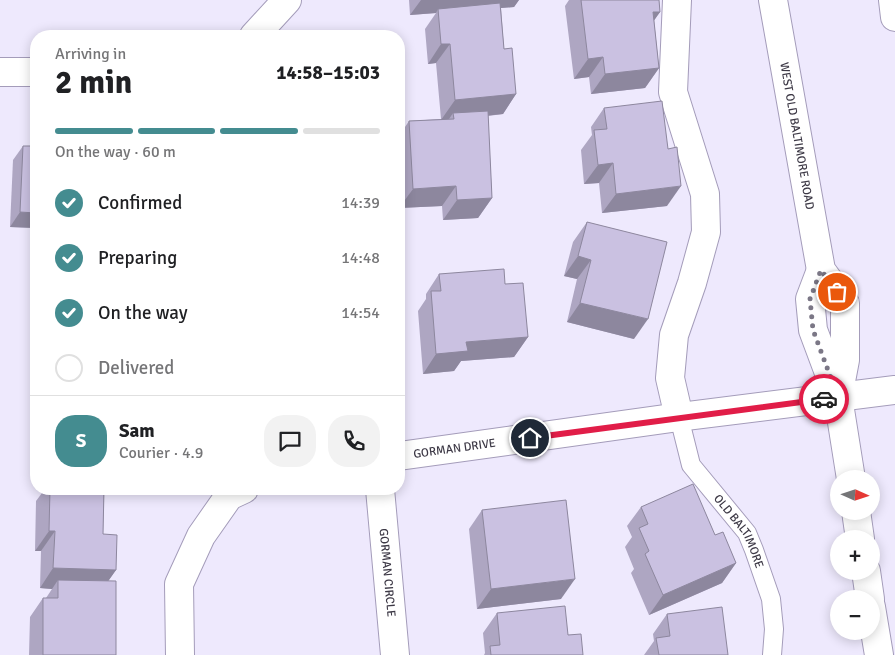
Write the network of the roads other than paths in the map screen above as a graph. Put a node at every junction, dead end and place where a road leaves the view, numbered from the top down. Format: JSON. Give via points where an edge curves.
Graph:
{"nodes":[{"id":1,"x":286,"y":0,"type":"edge"},
{"id":2,"x":677,"y":0,"type":"edge"},
{"id":3,"x":773,"y":0,"type":"edge"},
{"id":4,"x":893,"y":0,"type":"edge"},
{"id":5,"x":895,"y":18,"type":"edge"},
{"id":6,"x":259,"y":30,"type":"edge"},
{"id":7,"x":0,"y":72,"type":"edge"},
{"id":8,"x":30,"y":72,"type":"edge"},
{"id":9,"x":895,"y":390,"type":"edge"},
{"id":10,"x":838,"y":397,"type":"junction"},
{"id":11,"x":679,"y":417,"type":"junction"},
{"id":12,"x":405,"y":455,"type":"edge"},
{"id":13,"x":850,"y":470,"type":"edge"},
{"id":14,"x":231,"y":495,"type":"edge"},
{"id":15,"x":381,"y":495,"type":"edge"},
{"id":16,"x":876,"y":640,"type":"edge"},
{"id":17,"x":180,"y":655,"type":"edge"},
{"id":18,"x":395,"y":655,"type":"edge"},
{"id":19,"x":772,"y":655,"type":"edge"},
{"id":20,"x":879,"y":655,"type":"edge"}],
"edges":[{"from":1,"to":6,"type":"street"},
{"from":2,"to":11,"type":"street","via":[[673,92],[705,194],[706,232],[674,335],[670,378]]},
{"from":3,"to":10,"type":"street","name":"WEST OLD BALTIMORE ROAD","via":[[821,270],[845,303],[845,360]]},
{"from":4,"to":5,"type":"street"},
{"from":7,"to":8,"type":"street"},
{"from":9,"to":10,"type":"street","name":"GORMAN DRIVE"},
{"from":10,"to":11,"type":"street","name":"GORMAN DRIVE"},
{"from":10,"to":13,"type":"street","name":"WEST OLD BALTIMORE ROAD"},
{"from":11,"to":12,"type":"street","name":"GORMAN DRIVE"},
{"from":11,"to":19,"type":"lane","name":"OLD BALTIMORE","via":[[691,465],[747,533],[754,550],[771,599]]},
{"from":14,"to":17,"type":"street","via":[[201,536],[179,584]]},
{"from":15,"to":18,"type":"street","name":"GORMAN CIRCLE"},
{"from":16,"to":20,"type":"street"}]}
